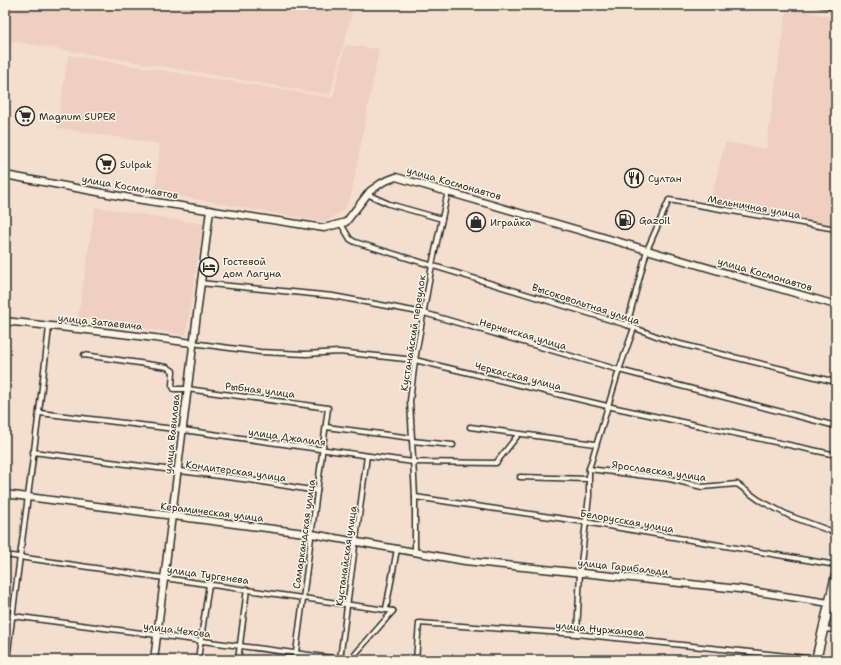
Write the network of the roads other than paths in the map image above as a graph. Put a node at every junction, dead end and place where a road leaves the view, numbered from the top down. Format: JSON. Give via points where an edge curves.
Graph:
{"nodes":[{"id":1,"x":5,"y":175,"type":"edge"},
{"id":2,"x":448,"y":191,"type":"junction"},
{"id":3,"x":367,"y":194,"type":"junction"},
{"id":4,"x":210,"y":210,"type":"junction"},
{"id":5,"x":442,"y":219,"type":"junction"},
{"id":6,"x":342,"y":224,"type":"junction"},
{"id":7,"x":836,"y":229,"type":"edge"},
{"id":8,"x":647,"y":250,"type":"junction"},
{"id":9,"x":432,"y":265,"type":"junction"},
{"id":10,"x":200,"y":283,"type":"junction"},
{"id":11,"x":836,"y":305,"type":"edge"},
{"id":12,"x":424,"y":313,"type":"junction"},
{"id":13,"x":5,"y":321,"type":"edge"},
{"id":14,"x":627,"y":325,"type":"junction"},
{"id":15,"x":49,"y":326,"type":"junction"},
{"id":16,"x":634,"y":328,"type":"junction"},
{"id":17,"x":192,"y":343,"type":"junction"},
{"id":18,"x":84,"y":355,"type":"dead end"},
{"id":19,"x":416,"y":360,"type":"junction"},
{"id":20,"x":619,"y":370,"type":"junction"},
{"id":21,"x":836,"y":382,"type":"edge"},
{"id":22,"x":187,"y":389,"type":"junction"},
{"id":23,"x":607,"y":406,"type":"junction"},
{"id":24,"x":328,"y":409,"type":"joint"},
{"id":25,"x":40,"y":413,"type":"junction"},
{"id":26,"x":836,"y":426,"type":"edge"},
{"id":27,"x":326,"y":427,"type":"junction"},
{"id":28,"x":470,"y":428,"type":"dead end"},
{"id":29,"x":183,"y":430,"type":"junction"},
{"id":30,"x":518,"y":435,"type":"junction"},
{"id":31,"x":412,"y":440,"type":"junction"},
{"id":32,"x":595,"y":444,"type":"junction"},
{"id":33,"x":453,"y":445,"type":"dead end"},
{"id":34,"x":323,"y":450,"type":"junction"},
{"id":35,"x":33,"y":452,"type":"junction"},
{"id":36,"x":836,"y":455,"type":"edge"},
{"id":37,"x":367,"y":456,"type":"junction"},
{"id":38,"x":413,"y":462,"type":"junction"},
{"id":39,"x":588,"y":469,"type":"junction"},
{"id":40,"x":178,"y":472,"type":"junction"},
{"id":41,"x":520,"y":477,"type":"dead end"},
{"id":42,"x":587,"y":478,"type":"junction"},
{"id":43,"x":317,"y":491,"type":"junction"},
{"id":44,"x":5,"y":494,"type":"edge"},
{"id":45,"x":28,"y":497,"type":"junction"},
{"id":46,"x":415,"y":497,"type":"junction"},
{"id":47,"x":173,"y":517,"type":"junction"},
{"id":48,"x":585,"y":522,"type":"junction"},
{"id":49,"x":836,"y":533,"type":"edge"},
{"id":50,"x":312,"y":534,"type":"junction"},
{"id":51,"x":356,"y":542,"type":"junction"},
{"id":52,"x":397,"y":549,"type":"junction"},
{"id":53,"x":415,"y":551,"type":"junction"},
{"id":54,"x":5,"y":555,"type":"edge"},
{"id":55,"x":20,"y":557,"type":"junction"},
{"id":56,"x":836,"y":565,"type":"edge"},
{"id":57,"x":580,"y":572,"type":"junction"},
{"id":58,"x":836,"y":575,"type":"edge"},
{"id":59,"x":165,"y":578,"type":"junction"},
{"id":60,"x":209,"y":584,"type":"junction"},
{"id":61,"x":247,"y":589,"type":"junction"},
{"id":62,"x":303,"y":597,"type":"junction"},
{"id":63,"x":829,"y":603,"type":"junction"},
{"id":64,"x":347,"y":604,"type":"junction"},
{"id":65,"x":386,"y":610,"type":"junction"},
{"id":66,"x":393,"y":611,"type":"joint"},
{"id":67,"x":5,"y":615,"type":"edge"},
{"id":68,"x":12,"y":616,"type":"junction"},
{"id":69,"x":823,"y":629,"type":"junction"},
{"id":70,"x":836,"y":630,"type":"edge"},
{"id":71,"x":577,"y":634,"type":"junction"},
{"id":72,"x":158,"y":636,"type":"junction"},
{"id":73,"x":200,"y":641,"type":"junction"},
{"id":74,"x":240,"y":646,"type":"junction"},
{"id":75,"x":296,"y":653,"type":"junction"},
{"id":76,"x":198,"y":659,"type":"edge"},
{"id":77,"x":340,"y":659,"type":"junction"},
{"id":78,"x":7,"y":660,"type":"edge"},
{"id":79,"x":154,"y":660,"type":"edge"},
{"id":80,"x":238,"y":660,"type":"edge"},
{"id":81,"x":295,"y":660,"type":"edge"},
{"id":82,"x":349,"y":660,"type":"edge"},
{"id":83,"x":416,"y":660,"type":"edge"},
{"id":84,"x":816,"y":660,"type":"edge"}],
"edges":[{"from":1,"to":4,"type":"street","name":"улица Космонавтов"},
{"from":2,"to":3,"type":"street","name":"улица Космонавтов","via":[[396,177],[383,182]]},
{"from":2,"to":5,"type":"street","name":"Кустанайский переулок"},
{"from":2,"to":8,"type":"street","name":"улица Космонавтов"},
{"from":3,"to":5,"type":"street","via":[[389,204]]},
{"from":3,"to":6,"type":"street","name":"улица Космонавтов"},
{"from":4,"to":6,"type":"street","name":"улица Космонавтов","via":[[308,227],[324,228]]},
{"from":4,"to":10,"type":"street","name":"улица Вавилова"},
{"from":5,"to":9,"type":"street","name":"Кустанайский переулок"},
{"from":6,"to":9,"type":"street","name":"Высоковольтная улица","via":[[350,239],[355,242]]},
{"from":7,"to":8,"type":"street","name":"Мельничная улица","via":[[670,200]]},
{"from":8,"to":11,"type":"street","name":"улица Космонавтов"},
{"from":8,"to":14,"type":"street"},
{"from":9,"to":12,"type":"street","name":"Кустанайский переулок"},
{"from":9,"to":14,"type":"street","name":"Высоковольтная улица"},
{"from":10,"to":12,"type":"street","name":"Нерченская улица","via":[[333,296]]},
{"from":10,"to":17,"type":"street","name":"улица Вавилова"},
{"from":12,"to":19,"type":"street","name":"Кустанайский переулок"},
{"from":12,"to":20,"type":"street","name":"Нерченская улица"},
{"from":13,"to":15,"type":"street","name":"улица Затаевича"},
{"from":14,"to":16,"type":"street","name":"Высоковольтная улица"},
{"from":15,"to":17,"type":"street","name":"улица Затаевича"},
{"from":15,"to":25,"type":"street"},
{"from":16,"to":20,"type":"street"},
{"from":16,"to":21,"type":"street","name":"Высоковольтная улица","via":[[672,342]]},
{"from":17,"to":19,"type":"street","name":"Черкасская улица","via":[[260,352],[339,352]]},
{"from":17,"to":22,"type":"street","name":"улица Вавилова"},
{"from":18,"to":22,"type":"street","name":"Рыбная улица","via":[[167,367],[173,370],[172,387]]},
{"from":19,"to":23,"type":"street","name":"Черкасская улица"},
{"from":19,"to":31,"type":"street","name":"Кустанайский переулок","via":[[410,401]]},
{"from":20,"to":23,"type":"street"},
{"from":20,"to":26,"type":"street","name":"Нерченская улица"},
{"from":22,"to":24,"type":"street","name":"Рыбная улица","via":[[325,406]]},
{"from":22,"to":29,"type":"street","name":"улица Вавилова"},
{"from":23,"to":32,"type":"street"},
{"from":23,"to":36,"type":"street","name":"Черкасская улица"},
{"from":24,"to":27,"type":"street","name":"Самаркандская улица"},
{"from":25,"to":29,"type":"street","name":"улица Джалиля"},
{"from":25,"to":35,"type":"street"},
{"from":27,"to":31,"type":"street"},
{"from":27,"to":34,"type":"street","name":"Самаркандская улица"},
{"from":28,"to":30,"type":"street"},
{"from":29,"to":34,"type":"street","name":"улица Джалиля"},
{"from":29,"to":40,"type":"street","name":"улица Вавилова"},
{"from":30,"to":32,"type":"street"},
{"from":30,"to":38,"type":"street","name":"улица Джалиля","via":[[496,463]]},
{"from":31,"to":33,"type":"street"},
{"from":31,"to":38,"type":"street","name":"Кустанайский переулок"},
{"from":32,"to":39,"type":"street"},
{"from":34,"to":37,"type":"street","name":"улица Джалиля"},
{"from":34,"to":43,"type":"street","name":"Самаркандская улица"},
{"from":35,"to":40,"type":"street","name":"Кондитерская улица"},
{"from":35,"to":45,"type":"street"},
{"from":37,"to":38,"type":"street","name":"улица Джалиля"},
{"from":37,"to":51,"type":"street","name":"Кустанайская улица"},
{"from":38,"to":46,"type":"street","name":"Кустанайский переулок"},
{"from":39,"to":42,"type":"street"},
{"from":39,"to":49,"type":"street","name":"Ярославская улица","via":[[670,479],[702,487],[737,484],[759,500],[790,516]]},
{"from":40,"to":43,"type":"street","name":"Кондитерская улица"},
{"from":40,"to":47,"type":"street","name":"улица Вавилова"},
{"from":41,"to":42,"type":"street"},
{"from":42,"to":48,"type":"street","via":[[589,496]]},
{"from":43,"to":50,"type":"street","name":"Самаркандская улица"},
{"from":44,"to":45,"type":"street","name":"Керамическая улица"},
{"from":45,"to":47,"type":"street","name":"Керамическая улица"},
{"from":45,"to":55,"type":"street"},
{"from":46,"to":48,"type":"street","name":"Белорусская улица"},
{"from":46,"to":53,"type":"street","name":"Кустанайский переулок"},
{"from":47,"to":50,"type":"street","name":"Керамическая улица"},
{"from":47,"to":59,"type":"street","name":"улица Вавилова"},
{"from":48,"to":56,"type":"street","name":"Белорусская улица"},
{"from":48,"to":57,"type":"street"},
{"from":50,"to":51,"type":"street","name":"Керамическая улица"},
{"from":50,"to":62,"type":"street","name":"Самаркандская улица"},
{"from":51,"to":52,"type":"street","name":"Керамическая улица"},
{"from":51,"to":64,"type":"street","name":"Кустанайская улица"},
{"from":52,"to":53,"type":"street","name":"Керамическая улица"},
{"from":52,"to":65,"type":"street"},
{"from":53,"to":57,"type":"street","name":"улица Гарибальди","via":[[465,561]]},
{"from":54,"to":55,"type":"street","name":"улица Тургенева"},
{"from":55,"to":59,"type":"street","name":"улица Тургенева"},
{"from":55,"to":68,"type":"street"},
{"from":57,"to":63,"type":"street","name":"улица Гарибальди"},
{"from":57,"to":71,"type":"street"},
{"from":58,"to":63,"type":"highway"},
{"from":59,"to":60,"type":"street","name":"улица Тургенева"},
{"from":59,"to":72,"type":"street","name":"улица Вавилова"},
{"from":60,"to":61,"type":"street","name":"улица Тургенева"},
{"from":60,"to":73,"type":"street"},
{"from":61,"to":62,"type":"street","name":"улица Тургенева"},
{"from":61,"to":74,"type":"street"},
{"from":62,"to":64,"type":"street","name":"улица Тургенева"},
{"from":62,"to":75,"type":"street","name":"Самаркандская улица"},
{"from":63,"to":69,"type":"highway"},
{"from":64,"to":65,"type":"street","name":"улица Тургенева"},
{"from":64,"to":77,"type":"street","name":"Кустанайская улица"},
{"from":65,"to":66,"type":"street","name":"улица Тургенева"},
{"from":66,"to":82,"type":"street","name":"улица Чехова"},
{"from":67,"to":68,"type":"street","name":"улица Чехова"},
{"from":68,"to":72,"type":"street","name":"улица Чехова"},
{"from":68,"to":78,"type":"street"},
{"from":69,"to":70,"type":"street"},
{"from":69,"to":84,"type":"highway"},
{"from":71,"to":83,"type":"street","name":"улица Нуржанова","via":[[419,623]]},
{"from":71,"to":84,"type":"street","name":"улица Нуржанова"},
{"from":72,"to":73,"type":"street","name":"улица Чехова"},
{"from":72,"to":79,"type":"street","name":"улица Вавилова"},
{"from":73,"to":74,"type":"street","name":"улица Чехова"},
{"from":73,"to":76,"type":"street"},
{"from":74,"to":75,"type":"street","name":"улица Чехова"},
{"from":74,"to":80,"type":"street"},
{"from":75,"to":77,"type":"street","name":"улица Чехова"},
{"from":75,"to":81,"type":"street","name":"Самаркандская улица"},
{"from":77,"to":82,"type":"street","name":"улица Чехова"}]}
